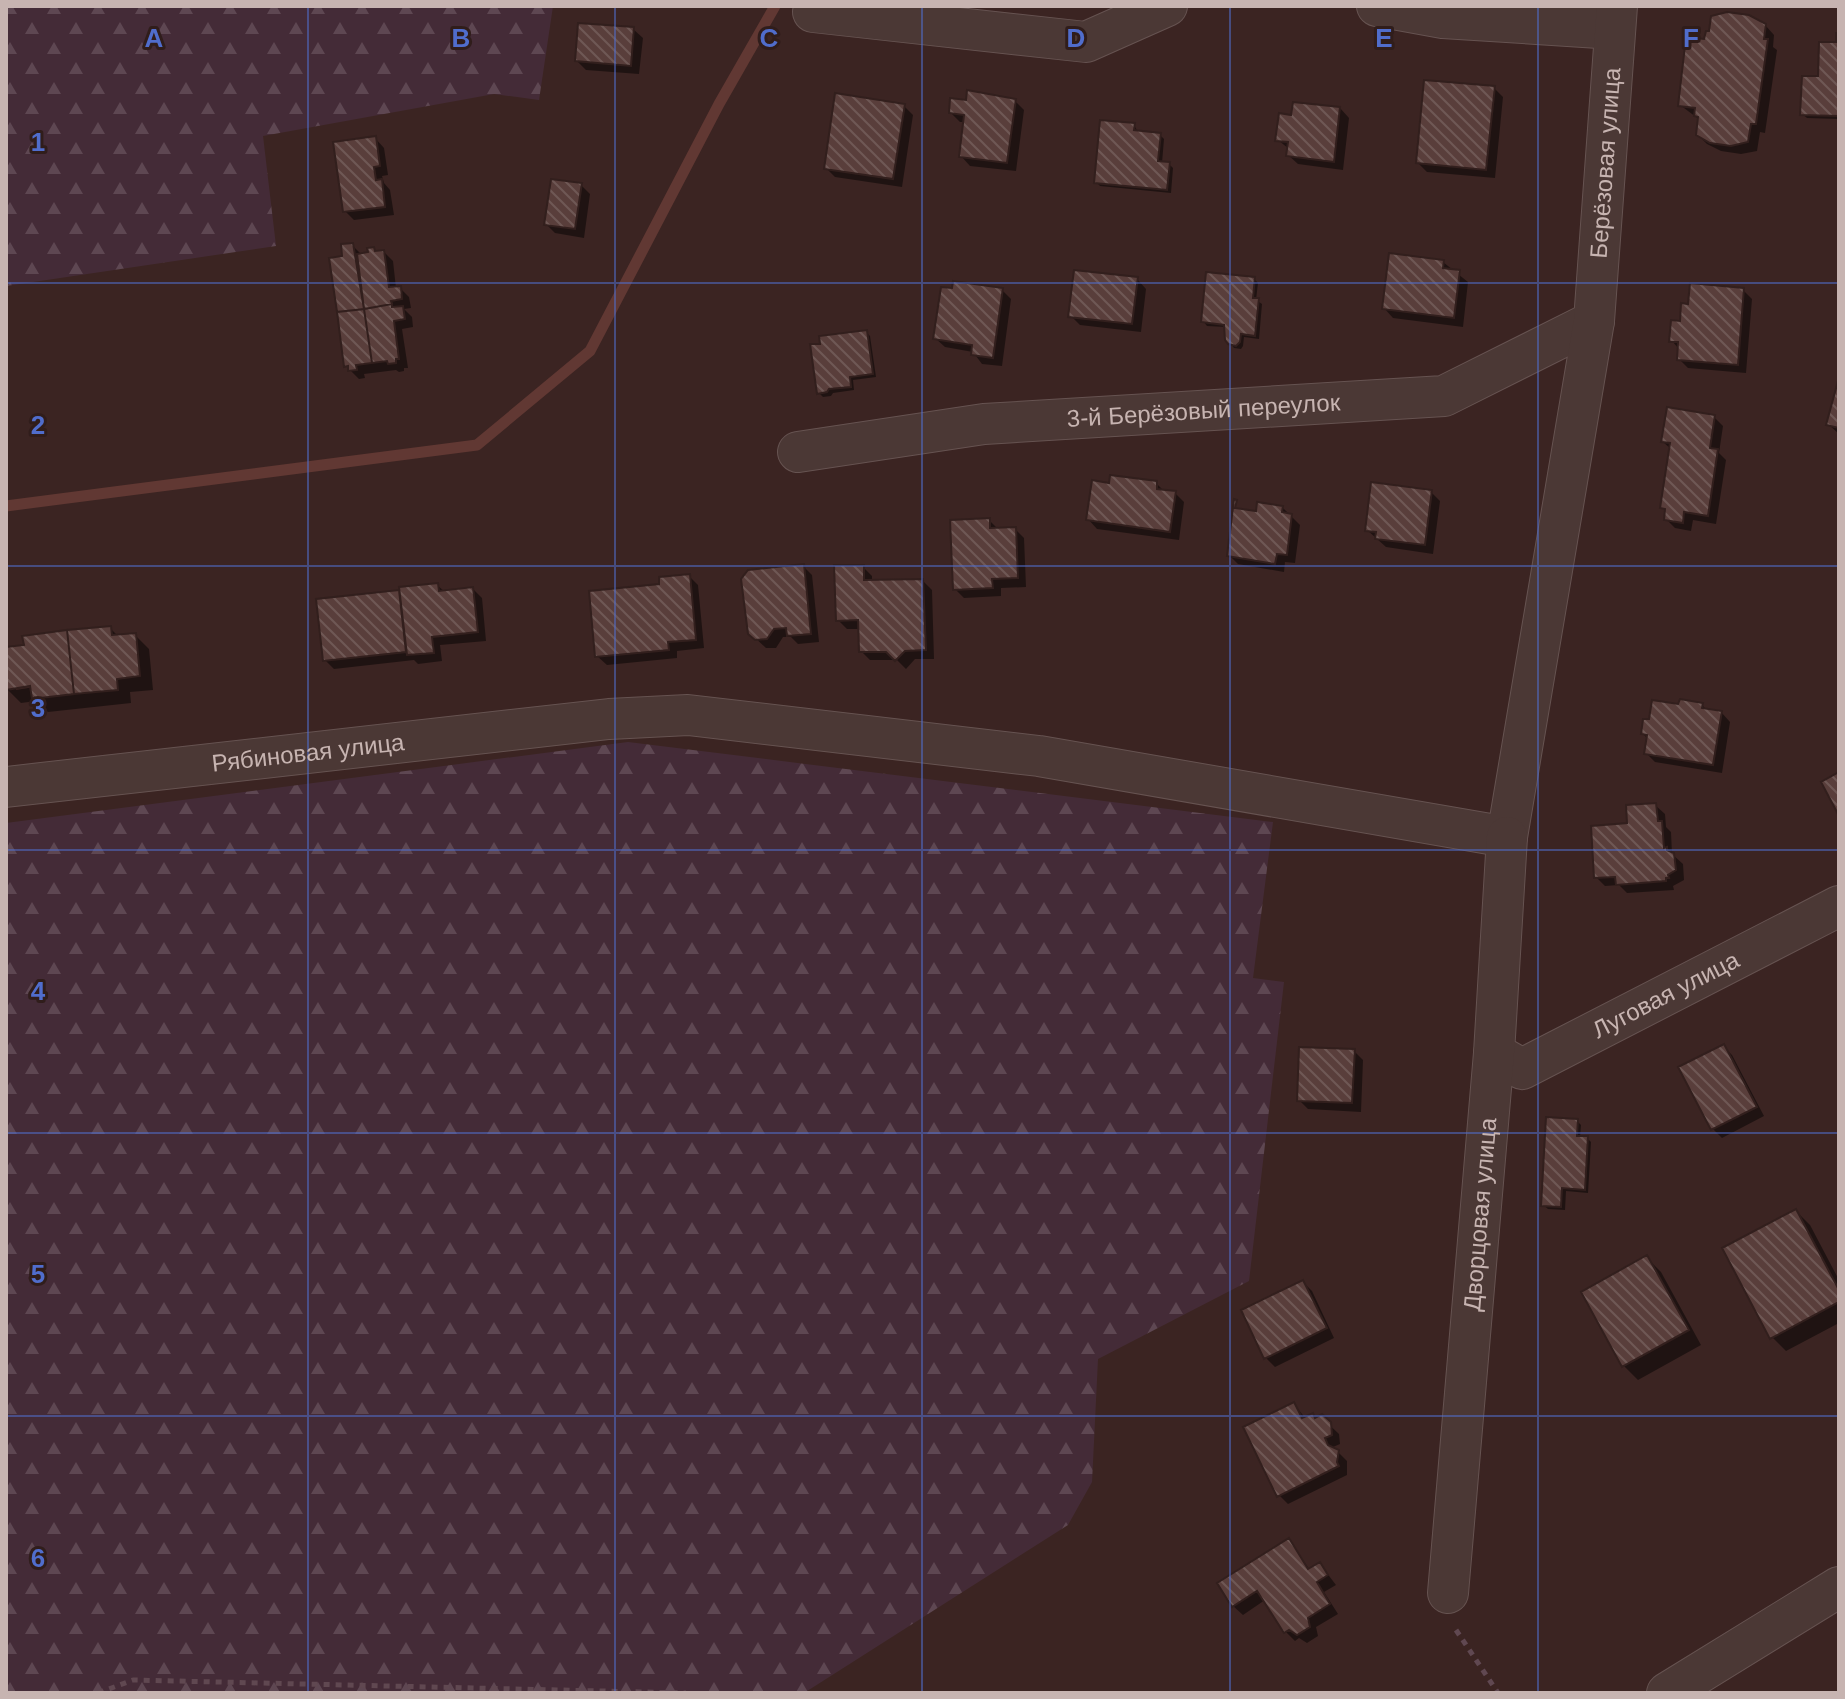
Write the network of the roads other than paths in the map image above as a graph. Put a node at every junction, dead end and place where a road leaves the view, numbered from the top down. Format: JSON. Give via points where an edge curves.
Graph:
{"nodes":[{"id":1,"x":1167,"y":6,"type":"edge"},
{"id":2,"x":1377,"y":6,"type":"edge"},
{"id":3,"x":813,"y":12,"type":"dead end"},
{"id":4,"x":1616,"y":18,"type":"edge"},
{"id":5,"x":1594,"y":321,"type":"junction"},
{"id":6,"x":798,"y":452,"type":"dead end"},
{"id":7,"x":6,"y":787,"type":"edge"},
{"id":8,"x":1507,"y":837,"type":"junction"},
{"id":9,"x":1839,"y":906,"type":"edge"},
{"id":10,"x":1494,"y":1053,"type":"junction"},
{"id":11,"x":1839,"y":1587,"type":"edge"},
{"id":12,"x":1448,"y":1593,"type":"dead end"},
{"id":13,"x":1667,"y":1693,"type":"edge"}],
"edges":[{"from":1,"to":3,"type":"street","via":[[1086,42]]},
{"from":2,"to":4,"type":"street","via":[[1443,18]]},
{"from":4,"to":5,"type":"street","name":"Берёзовая улица"},
{"from":5,"to":6,"type":"street","name":"3-й Берёзовый переулок","via":[[1444,396],[984,424]]},
{"from":5,"to":8,"type":"street","name":"Берёзовая улица"},
{"from":7,"to":8,"type":"street","name":"Рябиновая улица","via":[[609,719],[688,715],[1039,756]]},
{"from":8,"to":10,"type":"street","name":"Дворцовая улица"},
{"from":9,"to":10,"type":"street","name":"Луговая улица","via":[[1522,1069]]},
{"from":10,"to":12,"type":"street","name":"Дворцовая улица"},
{"from":11,"to":13,"type":"street"}]}
